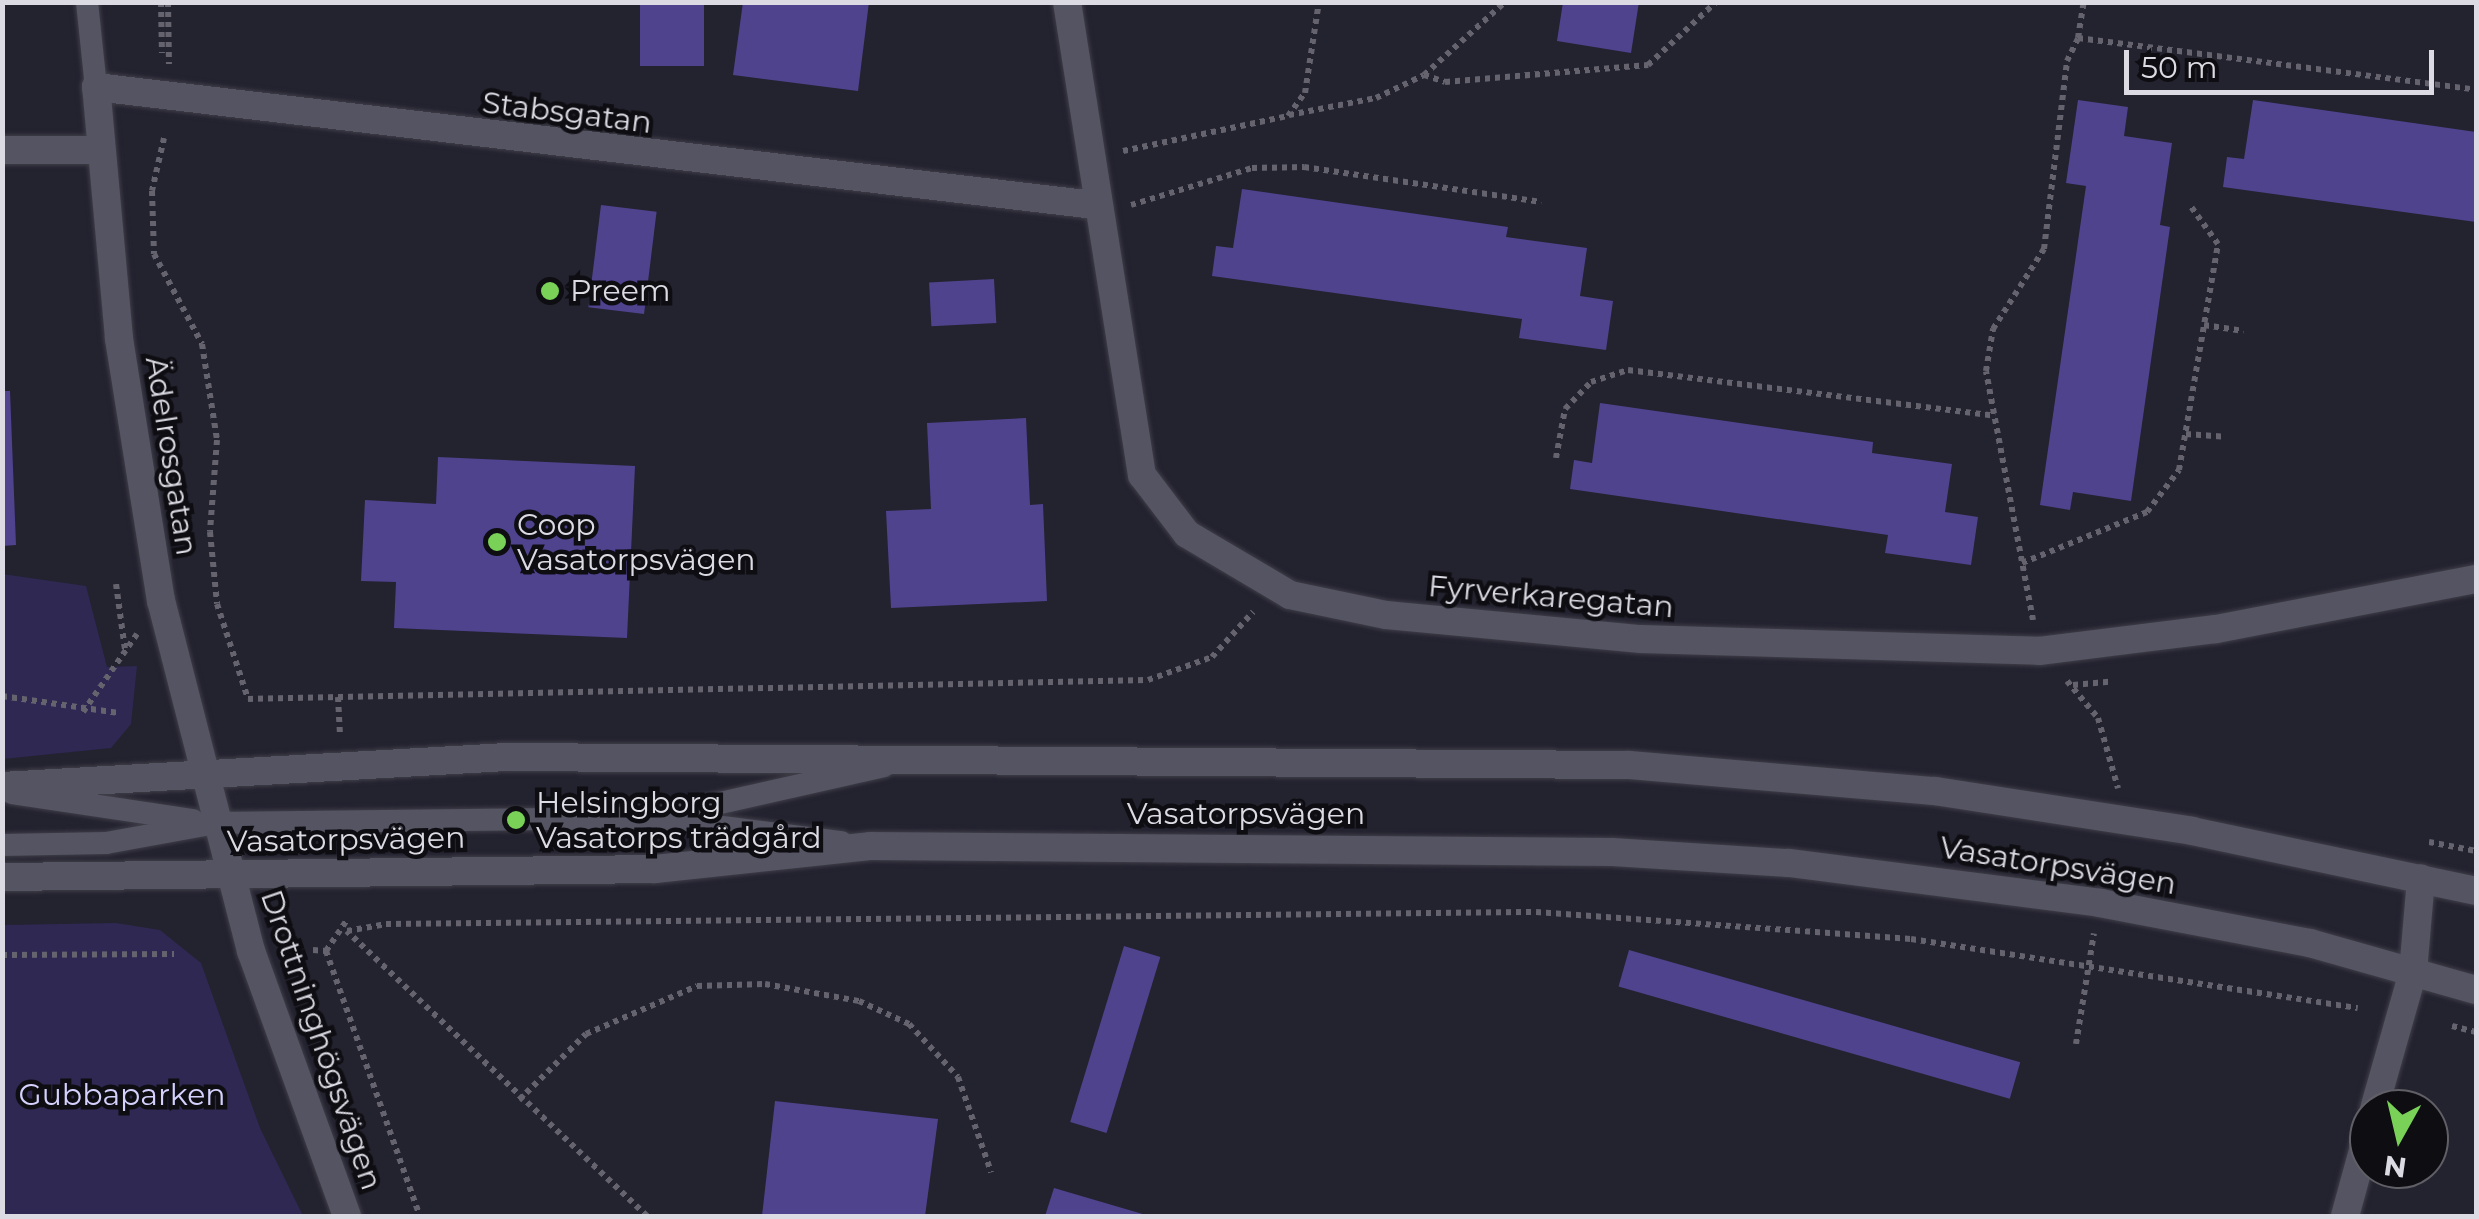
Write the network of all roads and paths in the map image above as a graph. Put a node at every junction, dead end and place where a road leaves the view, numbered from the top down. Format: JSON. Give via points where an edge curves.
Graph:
{"nodes":[{"id":1,"x":87,"y":2,"type":"edge"},
{"id":2,"x":165,"y":2,"type":"edge"},
{"id":3,"x":1067,"y":2,"type":"edge"},
{"id":4,"x":1319,"y":2,"type":"edge"},
{"id":5,"x":1505,"y":2,"type":"edge"},
{"id":6,"x":1716,"y":2,"type":"edge"},
{"id":7,"x":2084,"y":2,"type":"edge"},
{"id":8,"x":2078,"y":38,"type":"junction"},
{"id":9,"x":162,"y":53,"type":"dead end"},
{"id":10,"x":1424,"y":75,"type":"junction"},
{"id":11,"x":96,"y":87,"type":"junction"},
{"id":12,"x":2476,"y":90,"type":"edge"},
{"id":13,"x":170,"y":96,"type":"junction"},
{"id":14,"x":1288,"y":116,"type":"junction"},
{"id":15,"x":164,"y":138,"type":"dead end"},
{"id":16,"x":2,"y":150,"type":"edge"},
{"id":17,"x":97,"y":150,"type":"junction"},
{"id":18,"x":1089,"y":158,"type":"junction"},
{"id":19,"x":1541,"y":202,"type":"dead end"},
{"id":20,"x":2189,"y":204,"type":"dead end"},
{"id":21,"x":1096,"y":210,"type":"junction"},
{"id":22,"x":2204,"y":325,"type":"junction"},
{"id":23,"x":2244,"y":331,"type":"dead end"},
{"id":24,"x":1995,"y":416,"type":"junction"},
{"id":25,"x":2186,"y":434,"type":"junction"},
{"id":26,"x":2225,"y":437,"type":"dead end"},
{"id":27,"x":1556,"y":458,"type":"dead end"},
{"id":28,"x":2022,"y":563,"type":"junction"},
{"id":29,"x":2476,"y":580,"type":"edge"},
{"id":30,"x":116,"y":584,"type":"dead end"},
{"id":31,"x":1272,"y":588,"type":"junction"},
{"id":32,"x":162,"y":601,"type":"junction"},
{"id":33,"x":126,"y":650,"type":"junction"},
{"id":34,"x":2039,"y":651,"type":"junction"},
{"id":35,"x":2109,"y":682,"type":"dead end"},
{"id":36,"x":2072,"y":686,"type":"dead end"},
{"id":37,"x":2,"y":696,"type":"edge"},
{"id":38,"x":338,"y":698,"type":"junction"},
{"id":39,"x":82,"y":712,"type":"junction"},
{"id":40,"x":119,"y":712,"type":"dead end"},
{"id":41,"x":340,"y":738,"type":"dead end"},
{"id":42,"x":886,"y":766,"type":"junction"},
{"id":43,"x":204,"y":768,"type":"junction"},
{"id":44,"x":2,"y":789,"type":"edge"},
{"id":45,"x":653,"y":818,"type":"junction"},
{"id":46,"x":216,"y":824,"type":"junction"},
{"id":47,"x":2,"y":844,"type":"edge"},
{"id":48,"x":870,"y":846,"type":"junction"},
{"id":49,"x":230,"y":875,"type":"junction"},
{"id":50,"x":2,"y":877,"type":"edge"},
{"id":51,"x":2421,"y":878,"type":"junction"},
{"id":52,"x":2476,"y":890,"type":"edge"},
{"id":53,"x":346,"y":921,"type":"dead end"},
{"id":54,"x":347,"y":932,"type":"junction"},
{"id":55,"x":313,"y":950,"type":"dead end"},
{"id":56,"x":326,"y":951,"type":"junction"},
{"id":57,"x":174,"y":954,"type":"dead end"},
{"id":58,"x":2,"y":955,"type":"edge"},
{"id":59,"x":2412,"y":972,"type":"junction"},
{"id":60,"x":2476,"y":978,"type":"edge"},
{"id":61,"x":2476,"y":990,"type":"edge"},
{"id":62,"x":2358,"y":1008,"type":"dead end"},
{"id":63,"x":2452,"y":1026,"type":"dead end"},
{"id":64,"x":2476,"y":1032,"type":"edge"},
{"id":65,"x":2380,"y":1089,"type":"edge"},
{"id":66,"x":520,"y":1100,"type":"junction"},
{"id":67,"x":991,"y":1172,"type":"dead end"},
{"id":68,"x":2352,"y":1189,"type":"edge"},
{"id":69,"x":347,"y":1216,"type":"edge"},
{"id":70,"x":420,"y":1216,"type":"edge"},
{"id":71,"x":648,"y":1216,"type":"edge"},
{"id":72,"x":2345,"y":1216,"type":"edge"}],
"edges":[{"from":1,"to":11,"type":"lane"},
{"from":2,"to":9,"type":"path"},
{"from":2,"to":13,"type":"path"},
{"from":3,"to":18,"type":"main road","name":"Fyrverkaregatan"},
{"from":4,"to":14,"type":"path","via":[[1305,93]]},
{"from":5,"to":10,"type":"path"},
{"from":6,"to":10,"type":"path","via":[[1648,65],[1445,82]]},
{"from":7,"to":8,"type":"path"},
{"from":8,"to":12,"type":"path"},
{"from":8,"to":24,"type":"path","via":[[2044,249],[1993,329],[1986,371]]},
{"from":10,"to":14,"type":"path","via":[[1376,98]]},
{"from":11,"to":13,"type":"main road","name":"Stabsgatan"},
{"from":11,"to":17,"type":"main road"},
{"from":13,"to":21,"type":"main road","name":"Stabsgatan"},
{"from":14,"to":18,"type":"path"},
{"from":15,"to":38,"type":"path","via":[[152,191],[154,254],[202,344],[217,440],[210,532],[217,604],[248,699]]},
{"from":16,"to":17,"type":"main road"},
{"from":17,"to":32,"type":"main road","name":"Ädelrosgatan"},
{"from":18,"to":21,"type":"main road","name":"Fyrverkaregatan"},
{"from":19,"to":21,"type":"path","via":[[1252,168]]},
{"from":20,"to":22,"type":"path","via":[[2218,244]]},
{"from":21,"to":31,"type":"main road","name":"Fyrverkaregatan","via":[[1142,475],[1187,534]]},
{"from":22,"to":23,"type":"path"},
{"from":22,"to":25,"type":"path"},
{"from":24,"to":27,"type":"path","via":[[1628,370],[1591,382],[1566,409]]},
{"from":24,"to":28,"type":"path"},
{"from":25,"to":26,"type":"path"},
{"from":25,"to":28,"type":"path","via":[[2166,498]]},
{"from":28,"to":34,"type":"path"},
{"from":29,"to":34,"type":"main road","name":"Fyrverkaregatan","via":[[2216,630]]},
{"from":30,"to":33,"type":"path"},
{"from":31,"to":34,"type":"main road","name":"Fyrverkaregatan","via":[[1386,615],[1641,639]]},
{"from":31,"to":38,"type":"path","via":[[1212,657],[1148,680]]},
{"from":32,"to":33,"type":"path"},
{"from":32,"to":43,"type":"main road","name":"Ädelrosgatan"},
{"from":33,"to":39,"type":"path"},
{"from":35,"to":36,"type":"path"},
{"from":37,"to":39,"type":"path"},
{"from":38,"to":41,"type":"path"},
{"from":39,"to":40,"type":"path"},
{"from":42,"to":43,"type":"main road","name":"Vasatorpsvägen","via":[[507,757]]},
{"from":42,"to":45,"type":"lane"},
{"from":42,"to":51,"type":"main road","name":"Vasatorpsvägen","via":[[1470,760],[1800,775],[2192,831]]},
{"from":43,"to":44,"type":"main road","name":"Vasatorpsvägen"},
{"from":43,"to":46,"type":"main road","name":"Drottninghögsvägen"},
{"from":44,"to":46,"type":"lane"},
{"from":45,"to":46,"type":"lane"},
{"from":45,"to":48,"type":"lane"},
{"from":46,"to":47,"type":"lane","via":[[106,843]]},
{"from":46,"to":49,"type":"main road","name":"Drottninghögsvägen"},
{"from":48,"to":49,"type":"main road","name":"Vasatorpsvägen","via":[[656,868]]},
{"from":48,"to":59,"type":"main road","name":"Vasatorpsvägen","via":[[1453,847],[1790,863],[2176,916]]},
{"from":49,"to":50,"type":"main road","name":"Vasatorpsvägen"},
{"from":49,"to":69,"type":"main road","name":"Drottninghögsvägen"},
{"from":51,"to":52,"type":"main road","name":"Vasatorpsvägen"},
{"from":51,"to":59,"type":"main road"},
{"from":53,"to":54,"type":"path"},
{"from":54,"to":56,"type":"path"},
{"from":54,"to":62,"type":"path","via":[[386,924],[1536,912],[1911,939]]},
{"from":54,"to":66,"type":"path"},
{"from":55,"to":56,"type":"path"},
{"from":56,"to":70,"type":"path"},
{"from":57,"to":58,"type":"path"},
{"from":59,"to":60,"type":"lane"},
{"from":59,"to":61,"type":"main road","name":"Vasatorpsvägen"},
{"from":59,"to":65,"type":"main road"},
{"from":63,"to":64,"type":"path"},
{"from":66,"to":67,"type":"path","via":[[586,1034],[697,986],[765,984],[859,1000],[909,1024],[958,1077]]},
{"from":66,"to":71,"type":"path"},
{"from":68,"to":72,"type":"main road"}]}
